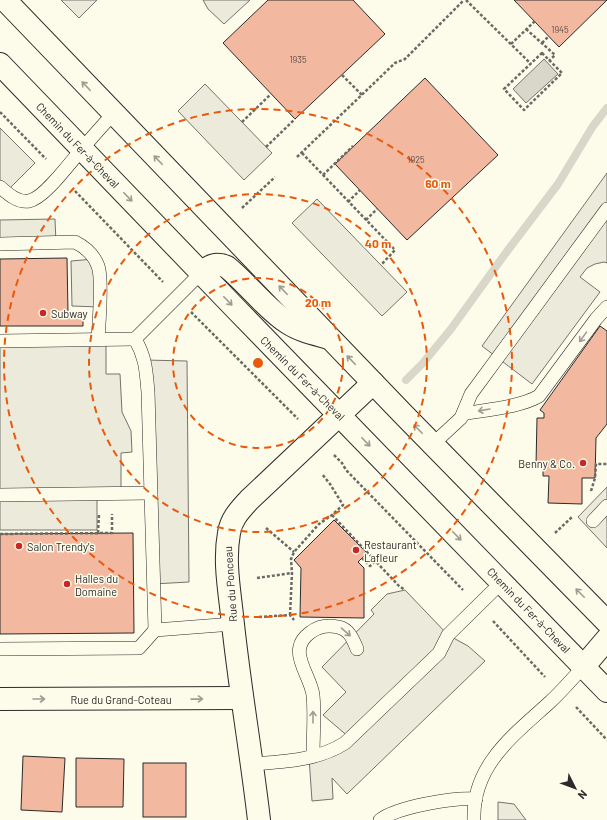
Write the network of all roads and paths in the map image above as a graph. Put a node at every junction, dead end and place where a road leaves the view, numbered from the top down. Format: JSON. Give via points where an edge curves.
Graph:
{"nodes":[{"id":1,"x":5,"y":0,"type":"edge"},
{"id":2,"x":465,"y":0,"type":"edge"},
{"id":3,"x":535,"y":21,"type":"dead end"},
{"id":4,"x":526,"y":29,"type":"junction"},
{"id":5,"x":549,"y":36,"type":"dead end"},
{"id":6,"x":542,"y":43,"type":"junction"},
{"id":7,"x":511,"y":44,"type":"junction"},
{"id":8,"x":549,"y":61,"type":"junction"},
{"id":9,"x":0,"y":64,"type":"edge"},
{"id":10,"x":531,"y":64,"type":"junction"},
{"id":11,"x":342,"y":75,"type":"dead end"},
{"id":12,"x":271,"y":94,"type":"dead end"},
{"id":13,"x":362,"y":95,"type":"junction"},
{"id":14,"x":0,"y":112,"type":"edge"},
{"id":15,"x":113,"y":114,"type":"junction"},
{"id":16,"x":295,"y":119,"type":"dead end"},
{"id":17,"x":242,"y":122,"type":"dead end"},
{"id":18,"x":353,"y":146,"type":"dead end"},
{"id":19,"x":266,"y":147,"type":"dead end"},
{"id":20,"x":82,"y":149,"type":"junction"},
{"id":21,"x":302,"y":154,"type":"junction"},
{"id":22,"x":297,"y":158,"type":"dead end"},
{"id":23,"x":47,"y":161,"type":"dead end"},
{"id":24,"x":323,"y":175,"type":"junction"},
{"id":25,"x":275,"y":177,"type":"dead end"},
{"id":26,"x":70,"y":186,"type":"dead end"},
{"id":27,"x":0,"y":187,"type":"edge"},
{"id":28,"x":360,"y":190,"type":"dead end"},
{"id":29,"x":348,"y":202,"type":"junction"},
{"id":30,"x":241,"y":209,"type":"dead end"},
{"id":31,"x":377,"y":209,"type":"dead end"},
{"id":32,"x":607,"y":209,"type":"edge"},
{"id":33,"x":366,"y":220,"type":"junction"},
{"id":34,"x":0,"y":244,"type":"edge"},
{"id":35,"x":381,"y":265,"type":"dead end"},
{"id":36,"x":201,"y":273,"type":"junction"},
{"id":37,"x":160,"y":279,"type":"dead end"},
{"id":38,"x":607,"y":307,"type":"edge"},
{"id":39,"x":194,"y":315,"type":"dead end"},
{"id":40,"x":330,"y":338,"type":"junction"},
{"id":41,"x":98,"y":339,"type":"junction"},
{"id":42,"x":135,"y":339,"type":"junction"},
{"id":43,"x":0,"y":341,"type":"edge"},
{"id":44,"x":373,"y":382,"type":"junction"},
{"id":45,"x":339,"y":414,"type":"junction"},
{"id":46,"x":462,"y":414,"type":"junction"},
{"id":47,"x":294,"y":416,"type":"dead end"},
{"id":48,"x":433,"y":444,"type":"junction"},
{"id":49,"x":342,"y":463,"type":"dead end"},
{"id":50,"x":596,"y":464,"type":"dead end"},
{"id":51,"x":607,"y":464,"type":"edge"},
{"id":52,"x":322,"y":474,"type":"dead end"},
{"id":53,"x":150,"y":493,"type":"junction"},
{"id":54,"x":0,"y":495,"type":"edge"},
{"id":55,"x":607,"y":506,"type":"edge"},
{"id":56,"x":112,"y":514,"type":"dead end"},
{"id":57,"x":332,"y":515,"type":"junction"},
{"id":58,"x":593,"y":521,"type":"dead end"},
{"id":59,"x":266,"y":528,"type":"dead end"},
{"id":60,"x":0,"y":534,"type":"edge"},
{"id":61,"x":294,"y":552,"type":"junction"},
{"id":62,"x":362,"y":558,"type":"dead end"},
{"id":63,"x":376,"y":561,"type":"junction"},
{"id":64,"x":292,"y":573,"type":"junction"},
{"id":65,"x":257,"y":578,"type":"dead end"},
{"id":66,"x":502,"y":582,"type":"junction"},
{"id":67,"x":462,"y":589,"type":"dead end"},
{"id":68,"x":405,"y":590,"type":"dead end"},
{"id":69,"x":259,"y":617,"type":"dead end"},
{"id":70,"x":607,"y":622,"type":"edge"},
{"id":71,"x":233,"y":624,"type":"junction"},
{"id":72,"x":497,"y":625,"type":"dead end"},
{"id":73,"x":155,"y":630,"type":"junction"},
{"id":74,"x":607,"y":639,"type":"edge"},
{"id":75,"x":0,"y":649,"type":"edge"},
{"id":76,"x":357,"y":649,"type":"dead end"},
{"id":77,"x":584,"y":666,"type":"junction"},
{"id":78,"x":539,"y":670,"type":"dead end"},
{"id":79,"x":607,"y":691,"type":"edge"},
{"id":80,"x":242,"y":698,"type":"junction"},
{"id":81,"x":0,"y":699,"type":"edge"},
{"id":82,"x":579,"y":709,"type":"dead end"},
{"id":83,"x":607,"y":740,"type":"edge"},
{"id":84,"x":313,"y":756,"type":"junction"},
{"id":85,"x":253,"y":764,"type":"junction"},
{"id":86,"x":476,"y":799,"type":"junction"},
{"id":87,"x":259,"y":820,"type":"edge"},
{"id":88,"x":380,"y":820,"type":"edge"},
{"id":89,"x":474,"y":820,"type":"edge"}],
"edges":[{"from":15,"to":1,"type":"street","one_way":true},
{"from":2,"to":7,"type":"path"},
{"from":2,"to":13,"type":"path","via":[[405,59],[395,63]]},
{"from":3,"to":4,"type":"path"},
{"from":4,"to":6,"type":"path"},
{"from":4,"to":7,"type":"path"},
{"from":5,"to":6,"type":"path"},
{"from":6,"to":8,"type":"path","via":[[555,55]]},
{"from":7,"to":10,"type":"path"},
{"from":8,"to":10,"type":"path","via":[[542,53]]},
{"from":8,"to":10,"type":"path","via":[[562,73],[524,110],[504,89]]},
{"from":9,"to":20,"type":"street","name":"Chemin du Fer-à-Cheval"},
{"from":11,"to":13,"type":"path"},
{"from":12,"to":17,"type":"path"},
{"from":13,"to":21,"type":"path"},
{"from":14,"to":23,"type":"path"},
{"from":15,"to":20,"type":"lane"},
{"from":40,"to":15,"type":"street","one_way":true},
{"from":16,"to":19,"type":"path"},
{"from":18,"to":24,"type":"path"},
{"from":20,"to":27,"type":"lane","via":[[36,199],[23,202]]},
{"from":20,"to":36,"type":"street","name":"Chemin du Fer-à-Cheval","one_way":true},
{"from":21,"to":22,"type":"path"},
{"from":21,"to":24,"type":"path"},
{"from":24,"to":29,"type":"path"},
{"from":25,"to":30,"type":"path"},
{"from":26,"to":37,"type":"path"},
{"from":28,"to":29,"type":"path"},
{"from":29,"to":33,"type":"path"},
{"from":31,"to":33,"type":"path"},
{"from":32,"to":46,"type":"lane","via":[[471,394]]},
{"from":33,"to":35,"type":"path","via":[[396,250]]},
{"from":34,"to":41,"type":"lane","via":[[75,242],[83,246],[99,267]]},
{"from":36,"to":40,"type":"street","via":[[214,265],[221,264],[227,267],[288,323]]},
{"from":36,"to":42,"type":"lane"},
{"from":36,"to":45,"type":"street","name":"Chemin du Fer-à-Cheval","one_way":true},
{"from":38,"to":46,"type":"lane","one_way":true,"via":[[539,396],[510,406]]},
{"from":39,"to":47,"type":"path"},
{"from":44,"to":40,"type":"street","one_way":true},
{"from":41,"to":42,"type":"lane"},
{"from":41,"to":43,"type":"lane"},
{"from":42,"to":53,"type":"lane","via":[[142,351],[146,371]]},
{"from":44,"to":45,"type":"street","name":"Rue du Ponceau"},
{"from":48,"to":44,"type":"street","one_way":true},
{"from":45,"to":66,"type":"street","name":"Chemin du Fer-à-Cheval","one_way":true},
{"from":45,"to":71,"type":"street","name":"Rue du Ponceau","via":[[238,511],[232,521],[226,553]]},
{"from":46,"to":48,"type":"lane","via":[[461,418]]},
{"from":70,"to":48,"type":"street","one_way":true},
{"from":49,"to":67,"type":"path"},
{"from":50,"to":51,"type":"path"},
{"from":52,"to":57,"type":"path","via":[[343,505]]},
{"from":53,"to":54,"type":"lane"},
{"from":53,"to":73,"type":"lane"},
{"from":55,"to":58,"type":"lane"},
{"from":56,"to":60,"type":"path","via":[[112,533]]},
{"from":57,"to":61,"type":"path","via":[[319,524]]},
{"from":57,"to":63,"type":"path"},
{"from":59,"to":61,"type":"path"},
{"from":61,"to":64,"type":"path","via":[[291,559]]},
{"from":62,"to":63,"type":"path","via":[[370,566]]},
{"from":63,"to":68,"type":"path"},
{"from":64,"to":65,"type":"path"},
{"from":64,"to":69,"type":"path","via":[[290,616]]},
{"from":66,"to":77,"type":"street","name":"Chemin du Fer-à-Cheval"},
{"from":66,"to":84,"type":"lane","via":[[448,636],[439,653],[345,743],[328,753]]},
{"from":71,"to":73,"type":"lane"},
{"from":71,"to":80,"type":"street","name":"Rue du Ponceau"},
{"from":72,"to":78,"type":"path"},
{"from":73,"to":75,"type":"lane","via":[[139,648]]},
{"from":74,"to":77,"type":"street"},
{"from":84,"to":76,"type":"lane","one_way":true,"via":[[313,697],[301,664],[300,650],[311,632],[321,627],[333,626],[346,631]]},
{"from":77,"to":79,"type":"street","name":"Chemin du Fer-à-Cheval"},
{"from":77,"to":86,"type":"lane","via":[[494,756],[481,780]]},
{"from":81,"to":80,"type":"street","name":"Rue du Grand-Coteau","one_way":true},
{"from":80,"to":85,"type":"street","name":"Rue du Ponceau"},
{"from":82,"to":83,"type":"path"},
{"from":84,"to":85,"type":"lane"},
{"from":85,"to":87,"type":"street","name":"Rue du Ponceau"},
{"from":86,"to":88,"type":"lane","via":[[444,800],[395,812]]},
{"from":86,"to":89,"type":"lane"}]}
